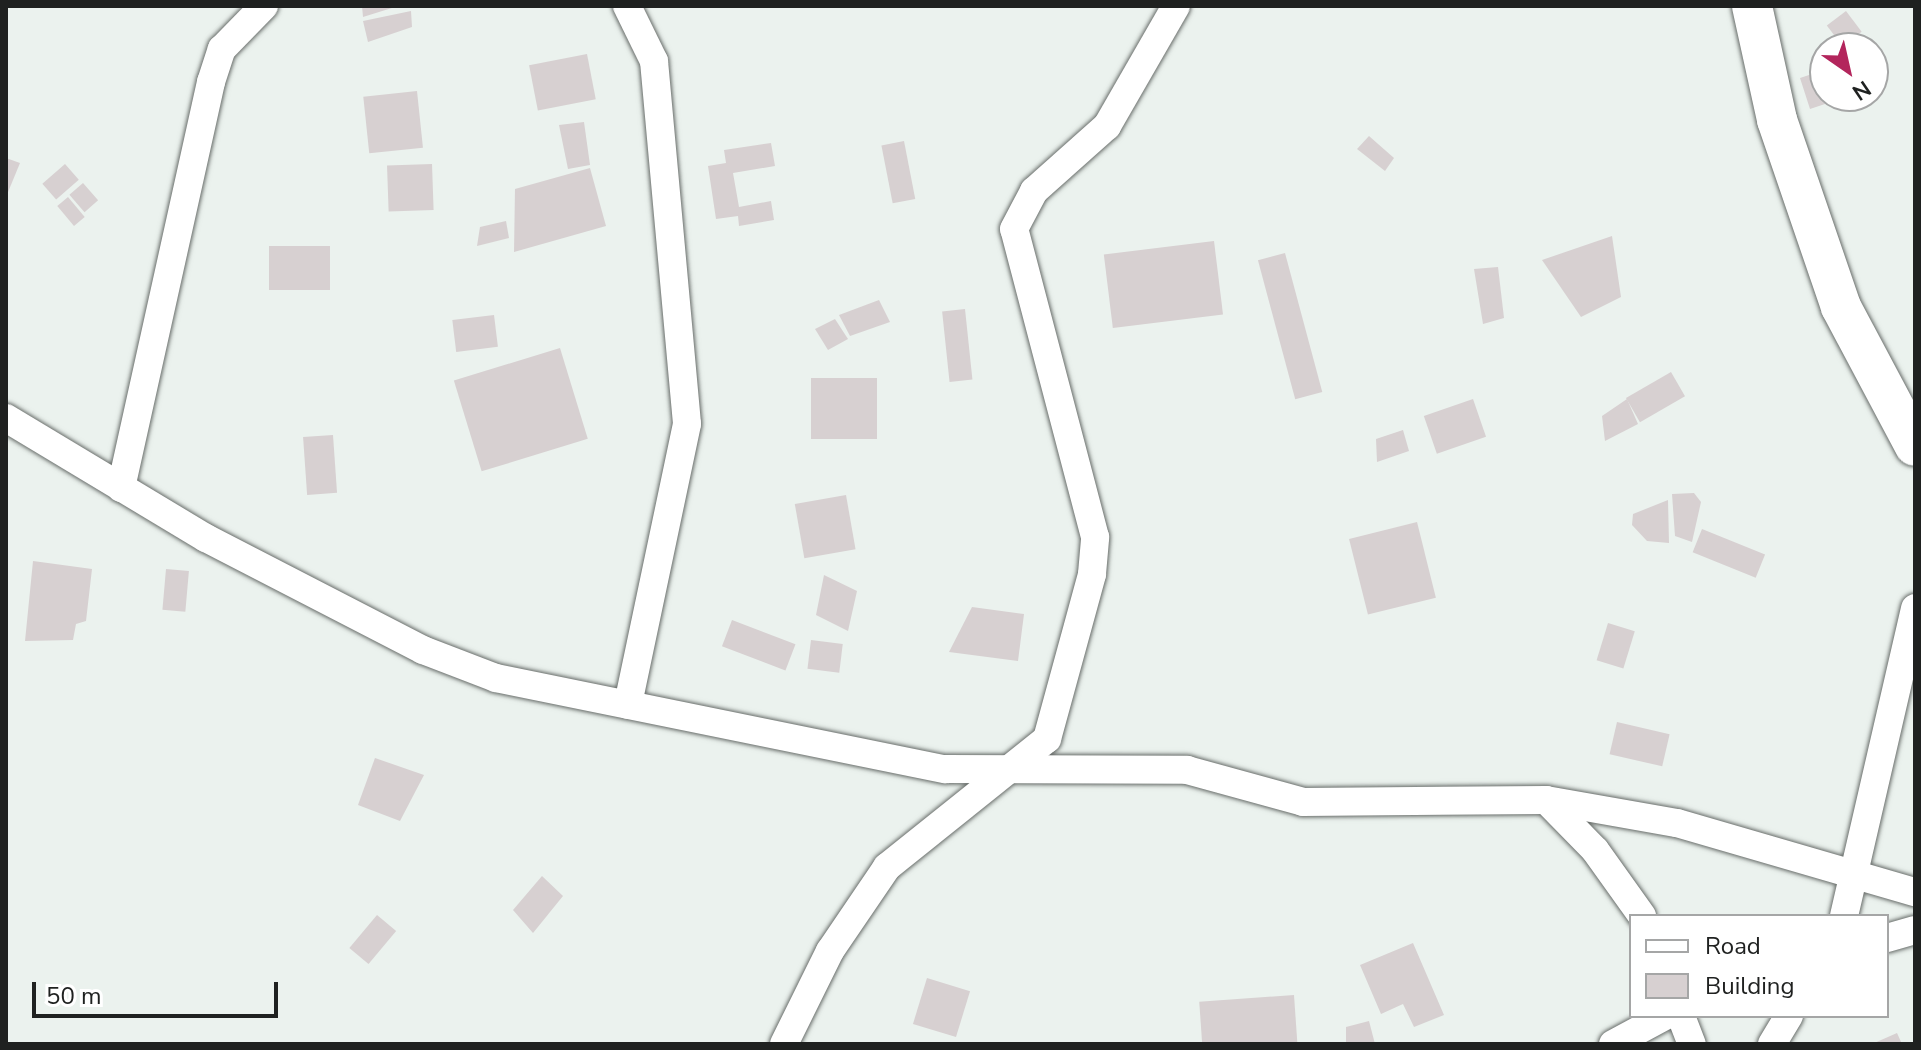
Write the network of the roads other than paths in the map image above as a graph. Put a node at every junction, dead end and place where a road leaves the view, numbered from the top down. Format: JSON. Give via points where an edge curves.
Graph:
{"nodes":[{"id":1,"x":264,"y":6,"type":"edge"},
{"id":2,"x":627,"y":6,"type":"edge"},
{"id":3,"x":1176,"y":6,"type":"edge"},
{"id":4,"x":1752,"y":6,"type":"edge"},
{"id":5,"x":6,"y":418,"type":"edge"},
{"id":6,"x":1915,"y":446,"type":"edge"},
{"id":7,"x":121,"y":488,"type":"junction"},
{"id":8,"x":1915,"y":608,"type":"edge"},
{"id":9,"x":628,"y":705,"type":"junction"},
{"id":10,"x":1018,"y":768,"type":"junction"},
{"id":11,"x":1546,"y":800,"type":"junction"},
{"id":12,"x":1857,"y":878,"type":"junction"},
{"id":13,"x":1915,"y":892,"type":"edge"},
{"id":14,"x":1641,"y":914,"type":"edge"},
{"id":15,"x":1845,"y":914,"type":"edge"},
{"id":16,"x":1915,"y":930,"type":"edge"},
{"id":17,"x":1889,"y":937,"type":"edge"},
{"id":18,"x":1661,"y":1018,"type":"edge"},
{"id":19,"x":1682,"y":1018,"type":"edge"},
{"id":20,"x":1788,"y":1018,"type":"edge"},
{"id":21,"x":784,"y":1044,"type":"edge"},
{"id":22,"x":1613,"y":1044,"type":"edge"},
{"id":23,"x":1692,"y":1044,"type":"edge"},
{"id":24,"x":1772,"y":1044,"type":"edge"}],
"edges":[{"from":1,"to":7,"type":"street","via":[[222,49],[211,82]]},
{"from":2,"to":9,"type":"street","via":[[654,61],[687,424]]},
{"from":3,"to":10,"type":"street","via":[[1107,126],[1034,191],[1015,221],[1095,537],[1092,574],[1047,739]]},
{"from":4,"to":6,"type":"street","via":[[1777,120],[1841,307]]},
{"from":5,"to":7,"type":"street"},
{"from":7,"to":9,"type":"street","via":[[423,650],[496,678]]},
{"from":8,"to":12,"type":"street"},
{"from":9,"to":10,"type":"street","via":[[913,764]]},
{"from":10,"to":11,"type":"street","via":[[1187,770],[1303,802]]},
{"from":10,"to":21,"type":"street","via":[[880,875],[830,951]]},
{"from":11,"to":12,"type":"street","via":[[1677,823]]},
{"from":11,"to":14,"type":"street","via":[[1595,850]]},
{"from":12,"to":13,"type":"street"},
{"from":12,"to":15,"type":"street"},
{"from":16,"to":17,"type":"street"},
{"from":18,"to":22,"type":"street"},
{"from":19,"to":23,"type":"street"},
{"from":20,"to":24,"type":"street"}]}
